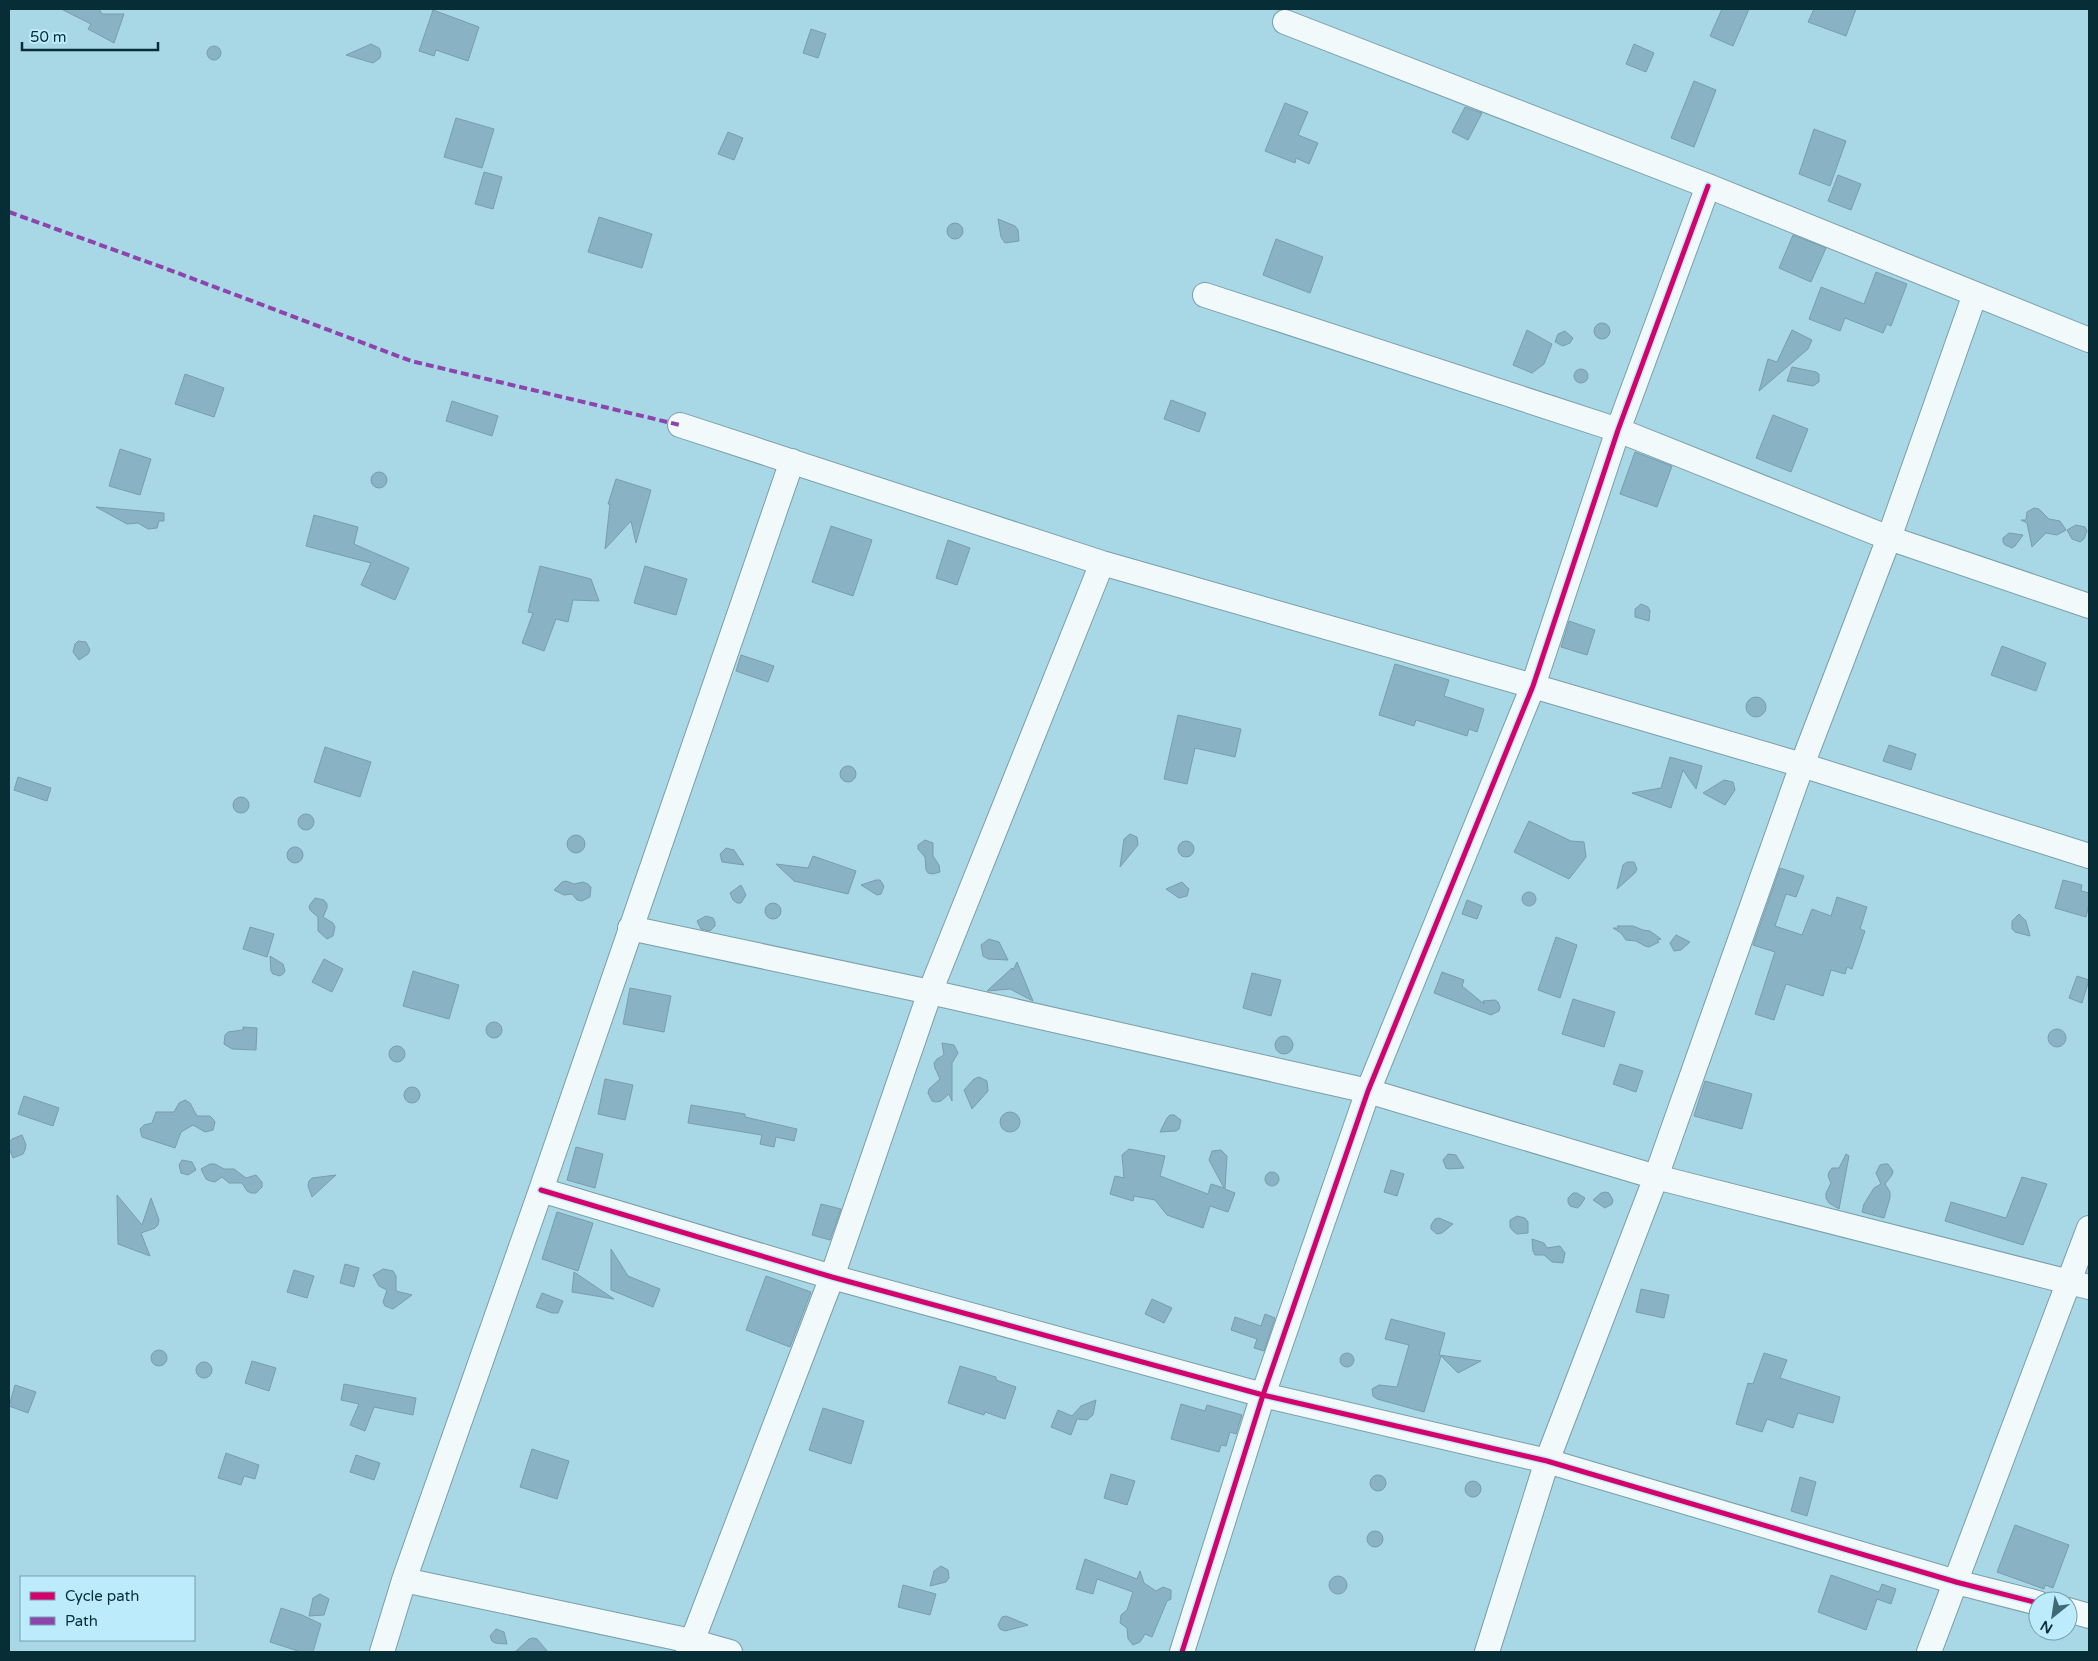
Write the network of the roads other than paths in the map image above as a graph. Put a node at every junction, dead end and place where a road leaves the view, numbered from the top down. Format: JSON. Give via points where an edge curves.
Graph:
{"nodes":[{"id":1,"x":1285,"y":22,"type":"dead end"},
{"id":2,"x":1708,"y":186,"type":"junction"},
{"id":3,"x":1975,"y":294,"type":"junction"},
{"id":4,"x":1205,"y":295,"type":"dead end"},
{"id":5,"x":2089,"y":340,"type":"edge"},
{"id":6,"x":680,"y":425,"type":"dead end"},
{"id":7,"x":1618,"y":430,"type":"junction"},
{"id":8,"x":792,"y":462,"type":"junction"},
{"id":9,"x":1889,"y":538,"type":"junction"},
{"id":10,"x":1102,"y":563,"type":"junction"},
{"id":11,"x":2089,"y":606,"type":"edge"},
{"id":12,"x":1533,"y":686,"type":"junction"},
{"id":13,"x":1802,"y":765,"type":"junction"},
{"id":14,"x":2089,"y":856,"type":"edge"},
{"id":15,"x":630,"y":928,"type":"junction"},
{"id":16,"x":930,"y":992,"type":"junction"},
{"id":17,"x":1368,"y":1091,"type":"junction"},
{"id":18,"x":1656,"y":1177,"type":"junction"},
{"id":19,"x":541,"y":1190,"type":"junction"},
{"id":20,"x":2089,"y":1228,"type":"edge"},
{"id":21,"x":832,"y":1277,"type":"junction"},
{"id":22,"x":2079,"y":1284,"type":"edge"},
{"id":23,"x":1263,"y":1395,"type":"junction"},
{"id":24,"x":1547,"y":1461,"type":"junction"},
{"id":25,"x":404,"y":1580,"type":"junction"},
{"id":26,"x":1956,"y":1582,"type":"junction"},
{"id":27,"x":2028,"y":1600,"type":"edge"},
{"id":28,"x":690,"y":1646,"type":"edge"},
{"id":29,"x":382,"y":1652,"type":"edge"},
{"id":30,"x":730,"y":1652,"type":"edge"},
{"id":31,"x":1182,"y":1652,"type":"edge"},
{"id":32,"x":1487,"y":1652,"type":"edge"},
{"id":33,"x":1930,"y":1652,"type":"edge"}],
"edges":[{"from":1,"to":2,"type":"street"},
{"from":2,"to":3,"type":"street"},
{"from":2,"to":7,"type":"street"},
{"from":3,"to":5,"type":"street"},
{"from":3,"to":9,"type":"street"},
{"from":4,"to":7,"type":"street"},
{"from":6,"to":8,"type":"street"},
{"from":7,"to":9,"type":"street"},
{"from":7,"to":12,"type":"street"},
{"from":8,"to":10,"type":"street"},
{"from":8,"to":15,"type":"street"},
{"from":9,"to":11,"type":"street"},
{"from":9,"to":13,"type":"street"},
{"from":10,"to":12,"type":"street"},
{"from":10,"to":16,"type":"street"},
{"from":12,"to":13,"type":"street"},
{"from":12,"to":17,"type":"street"},
{"from":13,"to":14,"type":"street"},
{"from":13,"to":18,"type":"street"},
{"from":15,"to":16,"type":"street"},
{"from":15,"to":19,"type":"street"},
{"from":16,"to":17,"type":"street"},
{"from":16,"to":21,"type":"street"},
{"from":17,"to":18,"type":"street"},
{"from":17,"to":23,"type":"street"},
{"from":18,"to":22,"type":"street"},
{"from":18,"to":24,"type":"street"},
{"from":19,"to":21,"type":"street"},
{"from":19,"to":25,"type":"street"},
{"from":20,"to":22,"type":"street"},
{"from":21,"to":23,"type":"street"},
{"from":21,"to":28,"type":"street"},
{"from":22,"to":26,"type":"street"},
{"from":23,"to":24,"type":"street"},
{"from":23,"to":31,"type":"street"},
{"from":24,"to":26,"type":"street"},
{"from":24,"to":32,"type":"street"},
{"from":25,"to":28,"type":"street"},
{"from":25,"to":29,"type":"street"},
{"from":26,"to":27,"type":"street"},
{"from":26,"to":33,"type":"street"},
{"from":28,"to":30,"type":"street"}]}
